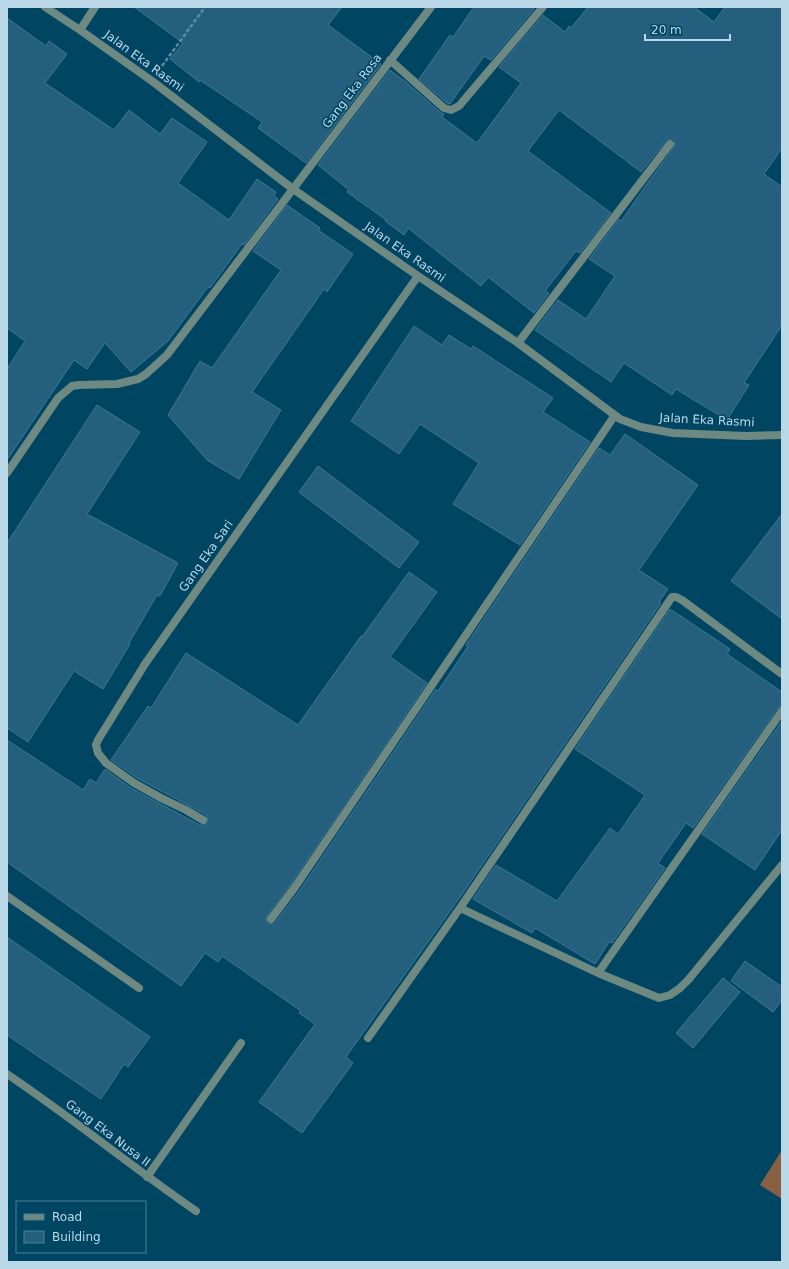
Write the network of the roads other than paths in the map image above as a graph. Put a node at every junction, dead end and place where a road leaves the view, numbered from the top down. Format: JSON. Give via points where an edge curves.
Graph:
{"nodes":[{"id":1,"x":45,"y":7,"type":"edge"},
{"id":2,"x":95,"y":7,"type":"edge"},
{"id":3,"x":431,"y":7,"type":"edge"},
{"id":4,"x":543,"y":7,"type":"edge"},
{"id":5,"x":80,"y":30,"type":"junction"},
{"id":6,"x":390,"y":60,"type":"junction"},
{"id":7,"x":670,"y":144,"type":"dead end"},
{"id":8,"x":293,"y":189,"type":"junction"},
{"id":9,"x":418,"y":276,"type":"junction"},
{"id":10,"x":518,"y":343,"type":"junction"},
{"id":11,"x":615,"y":415,"type":"junction"},
{"id":12,"x":782,"y":434,"type":"edge"},
{"id":13,"x":7,"y":473,"type":"edge"},
{"id":14,"x":782,"y":674,"type":"edge"},
{"id":15,"x":782,"y":711,"type":"edge"},
{"id":16,"x":202,"y":820,"type":"dead end"},
{"id":17,"x":782,"y":865,"type":"edge"},
{"id":18,"x":7,"y":896,"type":"edge"},
{"id":19,"x":460,"y":908,"type":"junction"},
{"id":20,"x":271,"y":919,"type":"dead end"},
{"id":21,"x":598,"y":973,"type":"junction"},
{"id":22,"x":139,"y":988,"type":"dead end"},
{"id":23,"x":368,"y":1038,"type":"dead end"},
{"id":24,"x":241,"y":1043,"type":"dead end"},
{"id":25,"x":7,"y":1074,"type":"edge"},
{"id":26,"x":147,"y":1177,"type":"junction"},
{"id":27,"x":196,"y":1211,"type":"dead end"}],
"edges":[{"from":1,"to":5,"type":"street","name":"Jalan Eka Rasmi"},
{"from":2,"to":5,"type":"street"},
{"from":3,"to":6,"type":"street","name":"Gang Eka Rosa"},
{"from":4,"to":6,"type":"street","via":[[459,106],[451,110],[444,108]]},
{"from":5,"to":8,"type":"street","name":"Jalan Eka Rasmi","via":[[152,81]]},
{"from":6,"to":8,"type":"street","name":"Gang Eka Rosa"},
{"from":7,"to":10,"type":"street"},
{"from":8,"to":9,"type":"street","name":"Jalan Eka Rasmi"},
{"from":8,"to":13,"type":"street","name":"Gang Eka Rosa","via":[[167,355],[138,379],[117,384],[72,386],[58,398]]},
{"from":9,"to":10,"type":"street","name":"Jalan Eka Rasmi"},
{"from":9,"to":16,"type":"street","name":"Gang Eka Sari","via":[[145,664],[96,745],[98,753],[106,763],[134,783]]},
{"from":10,"to":11,"type":"street","name":"Jalan Eka Rasmi"},
{"from":11,"to":12,"type":"street","name":"Jalan Eka Rasmi","via":[[625,422],[641,427],[673,433],[746,436]]},
{"from":11,"to":20,"type":"street"},
{"from":14,"to":19,"type":"street","via":[[682,600],[672,597]]},
{"from":15,"to":21,"type":"street"},
{"from":17,"to":21,"type":"street","via":[[704,962],[670,995],[659,998]]},
{"from":18,"to":22,"type":"street"},
{"from":19,"to":21,"type":"street"},
{"from":19,"to":23,"type":"street"},
{"from":24,"to":26,"type":"street"},
{"from":25,"to":26,"type":"street","name":"Gang Eka Nusa II"},
{"from":26,"to":27,"type":"street","name":"Gang Eka Nusa II"}]}
